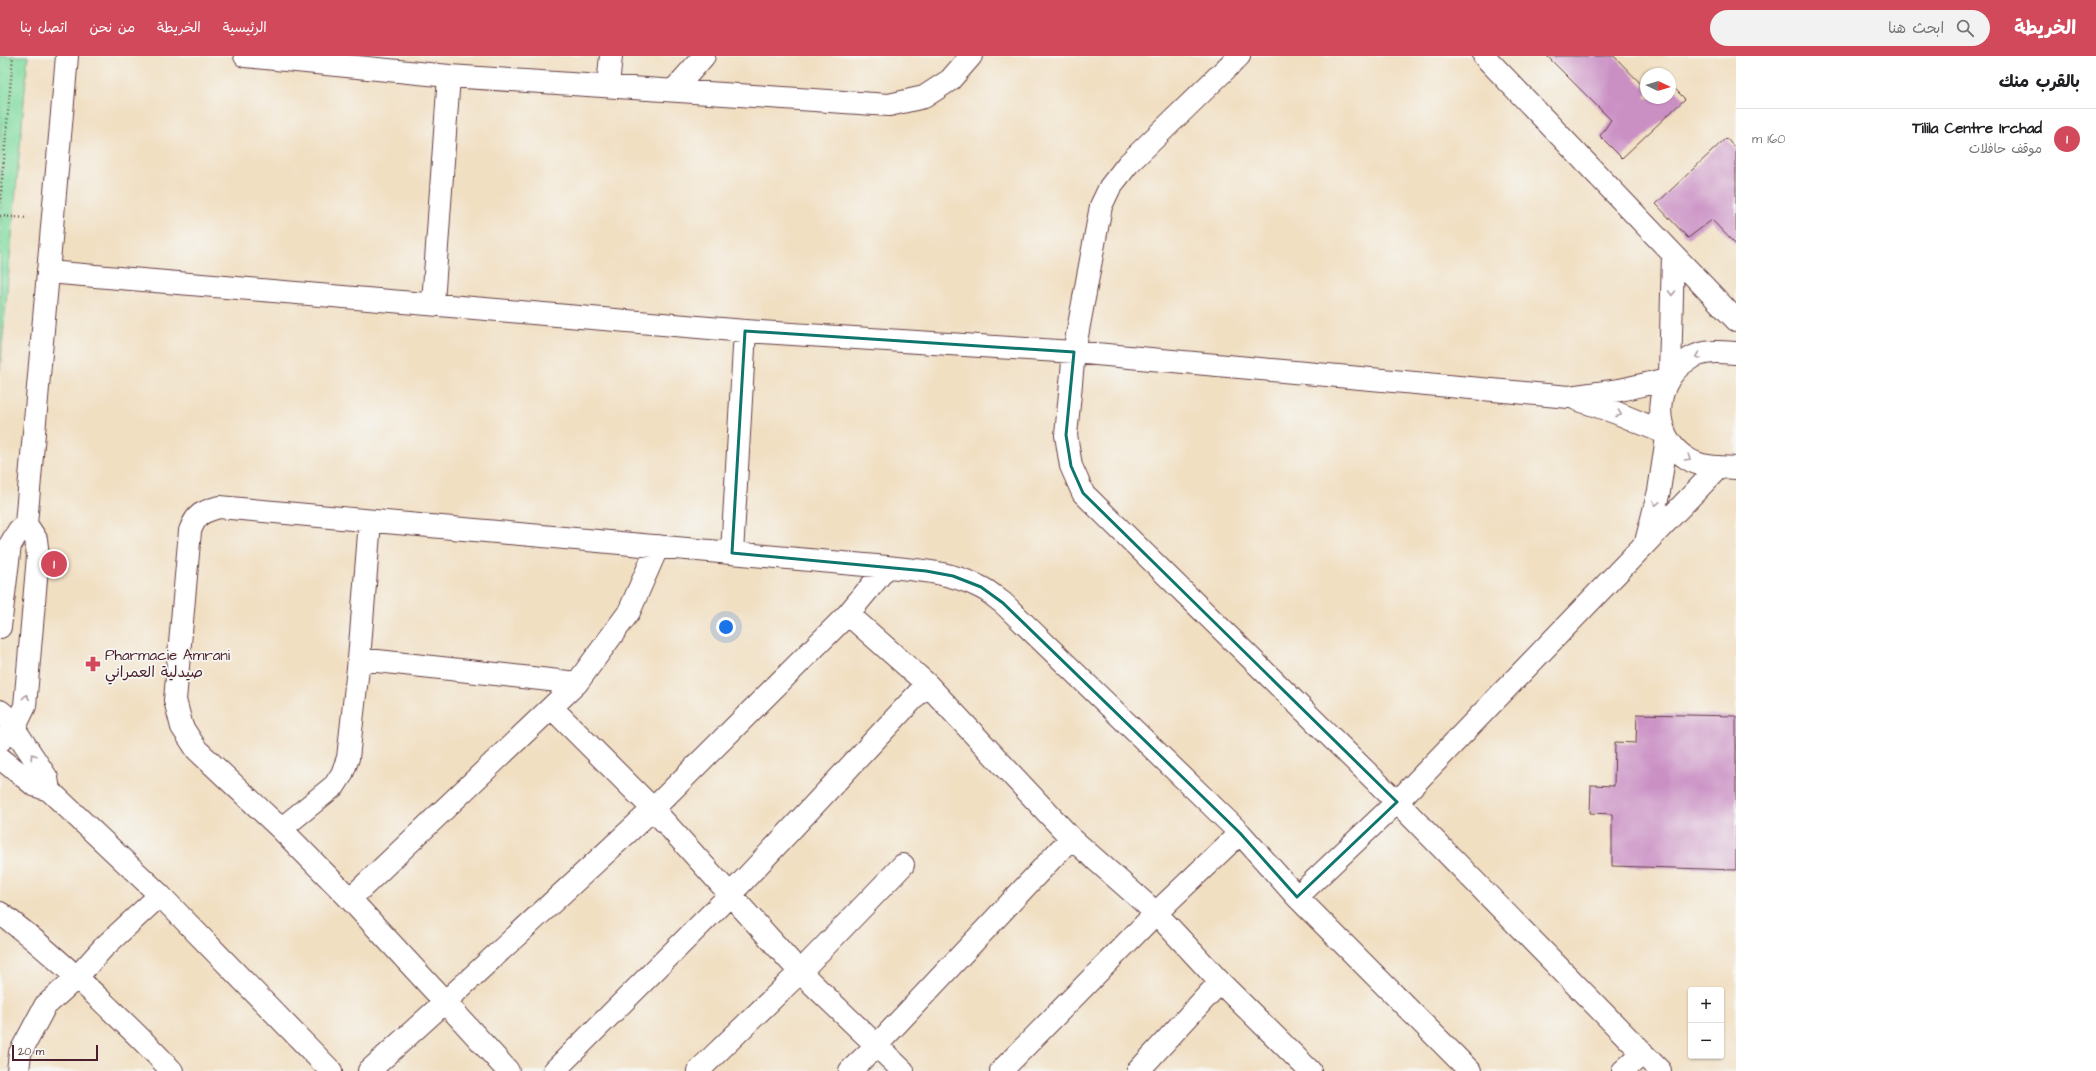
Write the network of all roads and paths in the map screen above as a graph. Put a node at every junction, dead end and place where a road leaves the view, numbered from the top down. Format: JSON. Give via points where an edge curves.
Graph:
{"nodes":[{"id":1,"x":13,"y":56,"type":"edge"},
{"id":2,"x":67,"y":56,"type":"edge"},
{"id":3,"x":245,"y":56,"type":"edge"},
{"id":4,"x":611,"y":56,"type":"edge"},
{"id":5,"x":704,"y":56,"type":"edge"},
{"id":6,"x":971,"y":56,"type":"edge"},
{"id":7,"x":1239,"y":56,"type":"edge"},
{"id":8,"x":1484,"y":56,"type":"edge"},
{"id":9,"x":359,"y":62,"type":"edge"},
{"id":10,"x":449,"y":76,"type":"junction"},
{"id":11,"x":608,"y":85,"type":"junction"},
{"id":12,"x":674,"y":90,"type":"junction"},
{"id":13,"x":0,"y":203,"type":"edge"},
{"id":14,"x":1673,"y":254,"type":"junction"},
{"id":15,"x":48,"y":272,"type":"junction"},
{"id":16,"x":433,"y":304,"type":"junction"},
{"id":17,"x":1736,"y":320,"type":"edge"},
{"id":18,"x":745,"y":331,"type":"junction"},
{"id":19,"x":1074,"y":352,"type":"junction"},
{"id":20,"x":1736,"y":353,"type":"edge"},
{"id":21,"x":1669,"y":377,"type":"junction"},
{"id":22,"x":1569,"y":397,"type":"junction"},
{"id":23,"x":1666,"y":435,"type":"junction"},
{"id":24,"x":1728,"y":467,"type":"edge"},
{"id":25,"x":370,"y":521,"type":"junction"},
{"id":26,"x":26,"y":524,"type":"junction"},
{"id":27,"x":1646,"y":544,"type":"junction"},
{"id":28,"x":658,"y":546,"type":"junction"},
{"id":29,"x":732,"y":553,"type":"junction"},
{"id":30,"x":887,"y":566,"type":"junction"},
{"id":31,"x":848,"y":614,"type":"junction"},
{"id":32,"x":0,"y":627,"type":"edge"},
{"id":33,"x":359,"y":659,"type":"junction"},
{"id":34,"x":577,"y":683,"type":"junction"},
{"id":35,"x":927,"y":684,"type":"junction"},
{"id":36,"x":552,"y":708,"type":"junction"},
{"id":37,"x":0,"y":711,"type":"edge"},
{"id":38,"x":7,"y":735,"type":"edge"},
{"id":39,"x":0,"y":758,"type":"edge"},
{"id":40,"x":49,"y":790,"type":"junction"},
{"id":41,"x":1397,"y":802,"type":"junction"},
{"id":42,"x":653,"y":809,"type":"junction"},
{"id":43,"x":281,"y":829,"type":"junction"},
{"id":44,"x":1240,"y":833,"type":"junction"},
{"id":45,"x":1071,"y":838,"type":"junction"},
{"id":46,"x":903,"y":865,"type":"dead end"},
{"id":47,"x":160,"y":895,"type":"junction"},
{"id":48,"x":730,"y":895,"type":"junction"},
{"id":49,"x":1297,"y":897,"type":"junction"},
{"id":50,"x":350,"y":899,"type":"junction"},
{"id":51,"x":0,"y":913,"type":"edge"},
{"id":52,"x":1156,"y":913,"type":"junction"},
{"id":53,"x":800,"y":972,"type":"junction"},
{"id":54,"x":77,"y":977,"type":"junction"},
{"id":55,"x":1220,"y":982,"type":"junction"},
{"id":56,"x":445,"y":1002,"type":"junction"},
{"id":57,"x":877,"y":1045,"type":"junction"},
{"id":58,"x":1643,"y":1053,"type":"junction"},
{"id":59,"x":1299,"y":1067,"type":"edge"},
{"id":60,"x":18,"y":1071,"type":"edge"},
{"id":61,"x":172,"y":1071,"type":"edge"},
{"id":62,"x":331,"y":1071,"type":"edge"},
{"id":63,"x":370,"y":1071,"type":"edge"},
{"id":64,"x":508,"y":1071,"type":"edge"},
{"id":65,"x":554,"y":1071,"type":"edge"},
{"id":66,"x":698,"y":1071,"type":"edge"},
{"id":67,"x":850,"y":1071,"type":"edge"},
{"id":68,"x":903,"y":1071,"type":"edge"},
{"id":69,"x":1001,"y":1071,"type":"edge"},
{"id":70,"x":1138,"y":1071,"type":"edge"},
{"id":71,"x":1470,"y":1071,"type":"edge"},
{"id":72,"x":1623,"y":1071,"type":"edge"},
{"id":73,"x":1660,"y":1071,"type":"edge"}],
"edges":[{"from":1,"to":13,"type":"path"},
{"from":2,"to":15,"type":"street"},
{"from":3,"to":9,"type":"street"},
{"from":4,"to":11,"type":"street"},
{"from":5,"to":12,"type":"street"},
{"from":6,"to":12,"type":"street","via":[[950,80],[924,97],[889,105]]},
{"from":7,"to":19,"type":"street","via":[[1128,164],[1110,187],[1100,206]]},
{"from":8,"to":14,"type":"street"},
{"from":9,"to":10,"type":"street"},
{"from":10,"to":11,"type":"street"},
{"from":10,"to":16,"type":"street"},
{"from":11,"to":12,"type":"street"},
{"from":14,"to":17,"type":"street"},
{"from":14,"to":21,"type":"street","one_way":true},
{"from":15,"to":16,"type":"street"},
{"from":15,"to":26,"type":"street"},
{"from":16,"to":18,"type":"street"},
{"from":18,"to":19,"type":"street"},
{"from":18,"to":29,"type":"street"},
{"from":19,"to":22,"type":"street"},
{"from":19,"to":41,"type":"street","via":[[1066,435],[1071,466],[1083,494]]},
{"from":20,"to":21,"type":"street","one_way":true,"via":[[1705,353],[1692,357]]},
{"from":21,"to":22,"type":"street","via":[[1620,390]]},
{"from":21,"to":23,"type":"street","via":[[1662,392],[1660,405],[1660,420]]},
{"from":22,"to":23,"type":"street","one_way":true,"via":[[1617,413]]},
{"from":23,"to":24,"type":"street","one_way":true,"via":[[1676,449],[1688,459],[1703,465]]},
{"from":23,"to":27,"type":"street","one_way":true,"via":[[1659,491]]},
{"from":24,"to":27,"type":"street"},
{"from":25,"to":28,"type":"street"},
{"from":25,"to":33,"type":"street"},
{"from":25,"to":43,"type":"street","via":[[219,507],[204,511],[194,519],[190,531],[175,700],[182,727],[197,750]]},
{"from":26,"to":32,"type":"street","via":[[10,545]]},
{"from":38,"to":26,"type":"street","one_way":true,"via":[[25,706],[38,556],[36,539]]},
{"from":27,"to":41,"type":"street"},
{"from":28,"to":29,"type":"street"},
{"from":28,"to":34,"type":"street","via":[[629,612]]},
{"from":29,"to":30,"type":"street"},
{"from":30,"to":31,"type":"street"},
{"from":30,"to":44,"type":"street","via":[[954,576],[981,587],[1003,603]]},
{"from":31,"to":35,"type":"street"},
{"from":31,"to":42,"type":"street"},
{"from":33,"to":34,"type":"street"},
{"from":33,"to":43,"type":"street","via":[[348,758],[342,774],[335,785]]},
{"from":34,"to":36,"type":"street"},
{"from":35,"to":45,"type":"street"},
{"from":35,"to":48,"type":"street"},
{"from":36,"to":42,"type":"street"},
{"from":36,"to":50,"type":"street"},
{"from":37,"to":38,"type":"street"},
{"from":40,"to":38,"type":"street","one_way":true,"via":[[45,774]]},
{"from":39,"to":40,"type":"street","via":[[34,785]]},
{"from":40,"to":47,"type":"street"},
{"from":41,"to":49,"type":"street"},
{"from":41,"to":58,"type":"street"},
{"from":42,"to":48,"type":"street"},
{"from":42,"to":56,"type":"street"},
{"from":43,"to":50,"type":"street"},
{"from":44,"to":49,"type":"street"},
{"from":44,"to":52,"type":"street"},
{"from":45,"to":52,"type":"street"},
{"from":45,"to":57,"type":"street"},
{"from":46,"to":53,"type":"street"},
{"from":47,"to":54,"type":"street","via":[[103,948]]},
{"from":47,"to":62,"type":"street"},
{"from":48,"to":53,"type":"street"},
{"from":48,"to":65,"type":"street"},
{"from":49,"to":71,"type":"street"},
{"from":50,"to":56,"type":"street"},
{"from":51,"to":54,"type":"street","via":[[25,931]]},
{"from":52,"to":55,"type":"street"},
{"from":52,"to":69,"type":"street"},
{"from":53,"to":57,"type":"street"},
{"from":53,"to":66,"type":"street"},
{"from":54,"to":60,"type":"street","via":[[45,1006],[20,1053]]},
{"from":54,"to":61,"type":"street"},
{"from":55,"to":59,"type":"street"},
{"from":55,"to":70,"type":"street"},
{"from":56,"to":63,"type":"street"},
{"from":56,"to":64,"type":"street"},
{"from":57,"to":67,"type":"street"},
{"from":57,"to":68,"type":"street"},
{"from":58,"to":72,"type":"street"},
{"from":58,"to":73,"type":"street"}]}
